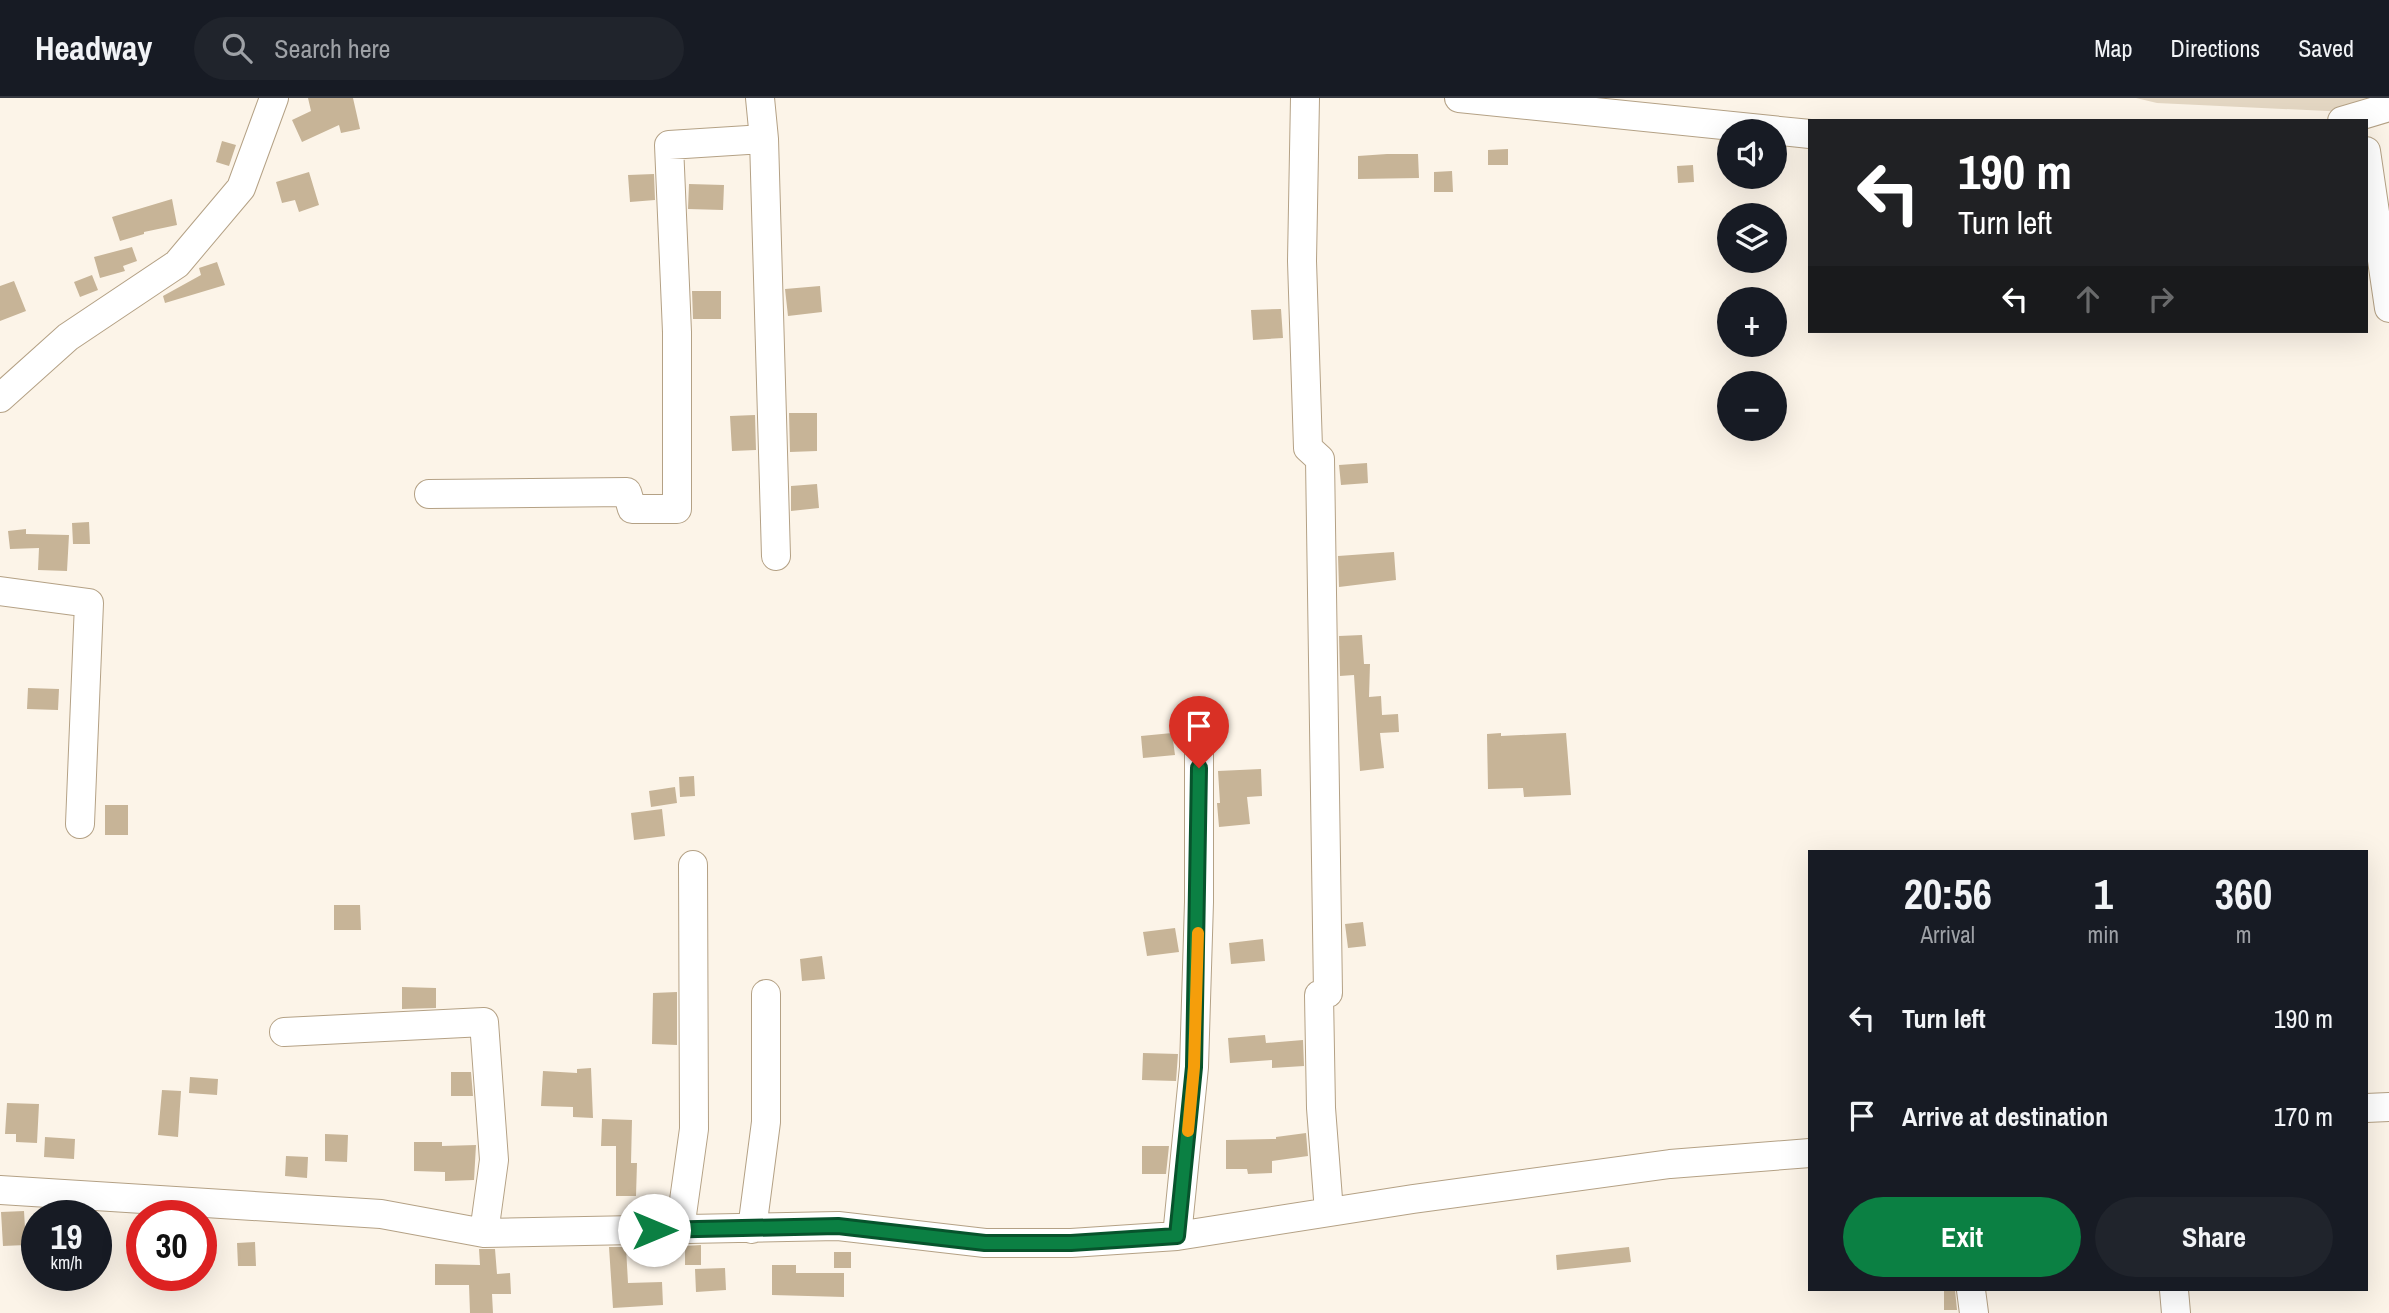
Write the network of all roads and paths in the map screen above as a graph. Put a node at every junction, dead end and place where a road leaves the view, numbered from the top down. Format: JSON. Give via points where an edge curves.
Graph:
{"nodes":[{"id":1,"x":274,"y":98,"type":"edge"},
{"id":2,"x":760,"y":98,"type":"edge"},
{"id":3,"x":1305,"y":98,"type":"edge"},
{"id":4,"x":1459,"y":98,"type":"edge"},
{"id":5,"x":2389,"y":107,"type":"edge"},
{"id":6,"x":2355,"y":119,"type":"edge"},
{"id":7,"x":1808,"y":134,"type":"edge"},
{"id":8,"x":764,"y":139,"type":"junction"},
{"id":9,"x":2368,"y":165,"type":"edge"},
{"id":10,"x":2389,"y":308,"type":"edge"},
{"id":11,"x":0,"y":398,"type":"edge"},
{"id":12,"x":429,"y":494,"type":"dead end"},
{"id":13,"x":776,"y":556,"type":"dead end"},
{"id":14,"x":0,"y":591,"type":"edge"},
{"id":15,"x":1199,"y":714,"type":"dead end"},
{"id":16,"x":80,"y":824,"type":"dead end"},
{"id":17,"x":693,"y":865,"type":"dead end"},
{"id":18,"x":766,"y":995,"type":"dead end"},
{"id":19,"x":284,"y":1032,"type":"dead end"},
{"id":20,"x":2389,"y":1107,"type":"edge"},
{"id":21,"x":2368,"y":1108,"type":"edge"},
{"id":22,"x":1808,"y":1153,"type":"edge"},
{"id":23,"x":0,"y":1190,"type":"edge"},
{"id":24,"x":1329,"y":1212,"type":"junction"},
{"id":25,"x":752,"y":1229,"type":"junction"},
{"id":26,"x":680,"y":1230,"type":"junction"},
{"id":27,"x":484,"y":1233,"type":"junction"},
{"id":28,"x":1177,"y":1236,"type":"junction"},
{"id":29,"x":1971,"y":1291,"type":"edge"},
{"id":30,"x":2174,"y":1291,"type":"edge"},
{"id":31,"x":1974,"y":1313,"type":"edge"},
{"id":32,"x":2176,"y":1313,"type":"edge"}],
"edges":[{"from":1,"to":11,"type":"street","via":[[241,188],[177,264],[68,337]]},
{"from":2,"to":8,"type":"street"},
{"from":3,"to":24,"type":"street","via":[[1302,261],[1308,447],[1320,459],[1328,993],[1320,995],[1321,1108]]},
{"from":4,"to":7,"type":"street"},
{"from":5,"to":6,"type":"street"},
{"from":8,"to":12,"type":"street","via":[[669,145],[677,332],[677,509],[632,509],[627,492]]},
{"from":8,"to":13,"type":"street"},
{"from":9,"to":10,"type":"street"},
{"from":14,"to":16,"type":"street","via":[[89,603]]},
{"from":15,"to":28,"type":"street","via":[[1194,1067]]},
{"from":17,"to":26,"type":"street","via":[[694,1129]]},
{"from":18,"to":25,"type":"street","via":[[766,1122]]},
{"from":19,"to":27,"type":"street","via":[[484,1021],[494,1160]]},
{"from":20,"to":21,"type":"street"},
{"from":22,"to":24,"type":"street","via":[[1670,1164]]},
{"from":23,"to":27,"type":"street","via":[[381,1214]]},
{"from":24,"to":28,"type":"street"},
{"from":25,"to":26,"type":"street"},
{"from":25,"to":28,"type":"street","via":[[838,1226],[985,1243]]},
{"from":26,"to":27,"type":"street"},
{"from":29,"to":31,"type":"street"},
{"from":30,"to":32,"type":"street"}]}
